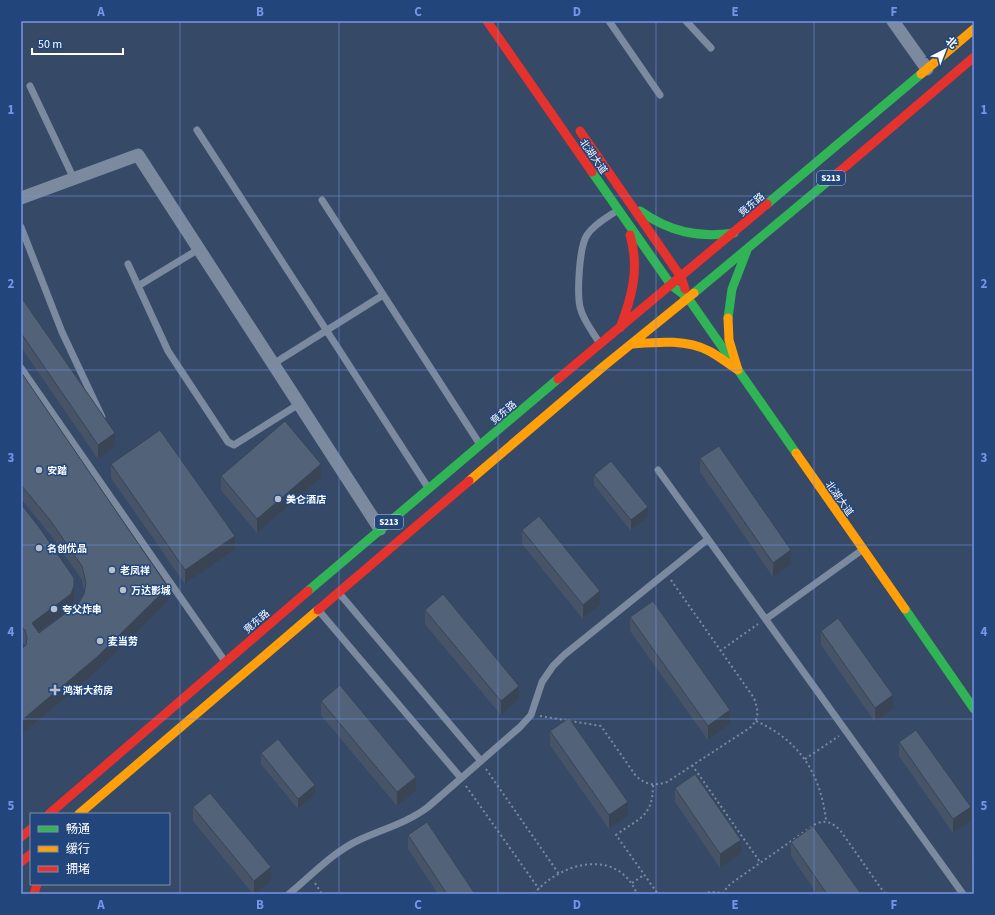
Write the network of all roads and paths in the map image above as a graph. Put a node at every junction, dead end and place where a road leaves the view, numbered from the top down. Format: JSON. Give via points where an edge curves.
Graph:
{"nodes":[{"id":1,"x":487,"y":21,"type":"edge"},
{"id":2,"x":609,"y":21,"type":"edge"},
{"id":3,"x":686,"y":21,"type":"edge"},
{"id":4,"x":893,"y":21,"type":"edge"},
{"id":5,"x":974,"y":29,"type":"edge"},
{"id":6,"x":711,"y":48,"type":"dead end"},
{"id":7,"x":974,"y":57,"type":"edge"},
{"id":8,"x":927,"y":69,"type":"junction"},
{"id":9,"x":30,"y":86,"type":"dead end"},
{"id":10,"x":660,"y":94,"type":"dead end"},
{"id":11,"x":575,"y":124,"type":"dead end"},
{"id":12,"x":197,"y":130,"type":"dead end"},
{"id":13,"x":74,"y":179,"type":"junction"},
{"id":14,"x":21,"y":198,"type":"edge"},
{"id":15,"x":322,"y":200,"type":"dead end"},
{"id":16,"x":629,"y":202,"type":"junction"},
{"id":17,"x":618,"y":210,"type":"junction"},
{"id":18,"x":21,"y":228,"type":"edge"},
{"id":19,"x":734,"y":233,"type":"junction"},
{"id":20,"x":199,"y":249,"type":"junction"},
{"id":21,"x":747,"y":250,"type":"junction"},
{"id":22,"x":128,"y":264,"type":"dead end"},
{"id":23,"x":681,"y":276,"type":"junction"},
{"id":24,"x":671,"y":285,"type":"junction"},
{"id":25,"x":138,"y":286,"type":"junction"},
{"id":26,"x":383,"y":295,"type":"junction"},
{"id":27,"x":688,"y":298,"type":"junction"},
{"id":28,"x":620,"y":328,"type":"junction"},
{"id":29,"x":326,"y":331,"type":"junction"},
{"id":30,"x":600,"y":344,"type":"junction"},
{"id":31,"x":632,"y":344,"type":"junction"},
{"id":32,"x":273,"y":364,"type":"junction"},
{"id":33,"x":21,"y":368,"type":"edge"},
{"id":34,"x":738,"y":370,"type":"junction"},
{"id":35,"x":299,"y":404,"type":"junction"},
{"id":36,"x":106,"y":424,"type":"edge"},
{"id":37,"x":481,"y":445,"type":"junction"},
{"id":38,"x":658,"y":470,"type":"dead end"},
{"id":39,"x":429,"y":489,"type":"junction"},
{"id":40,"x":380,"y":529,"type":"junction"},
{"id":41,"x":708,"y":539,"type":"junction"},
{"id":42,"x":863,"y":549,"type":"junction"},
{"id":43,"x":666,"y":573,"type":"junction"},
{"id":44,"x":339,"y":593,"type":"junction"},
{"id":45,"x":319,"y":610,"type":"junction"},
{"id":46,"x":766,"y":619,"type":"junction"},
{"id":47,"x":720,"y":651,"type":"junction"},
{"id":48,"x":226,"y":662,"type":"junction"},
{"id":49,"x":974,"y":709,"type":"edge"},
{"id":50,"x":531,"y":715,"type":"junction"},
{"id":51,"x":756,"y":721,"type":"junction"},
{"id":52,"x":846,"y":731,"type":"junction"},
{"id":53,"x":805,"y":759,"type":"junction"},
{"id":54,"x":481,"y":761,"type":"junction"},
{"id":55,"x":692,"y":765,"type":"junction"},
{"id":56,"x":461,"y":778,"type":"junction"},
{"id":57,"x":652,"y":785,"type":"junction"},
{"id":58,"x":49,"y":813,"type":"edge"},
{"id":59,"x":80,"y":813,"type":"edge"},
{"id":60,"x":826,"y":820,"type":"junction"},
{"id":61,"x":30,"y":830,"type":"edge"},
{"id":62,"x":21,"y":837,"type":"edge"},
{"id":63,"x":30,"y":855,"type":"edge"},
{"id":64,"x":21,"y":862,"type":"edge"},
{"id":65,"x":761,"y":863,"type":"junction"},
{"id":66,"x":559,"y":874,"type":"junction"},
{"id":67,"x":644,"y":875,"type":"junction"},
{"id":68,"x":310,"y":876,"type":"junction"},
{"id":69,"x":632,"y":883,"type":"junction"},
{"id":70,"x":539,"y":889,"type":"junction"},
{"id":71,"x":289,"y":894,"type":"edge"},
{"id":72,"x":322,"y":894,"type":"edge"},
{"id":73,"x":534,"y":894,"type":"edge"},
{"id":74,"x":637,"y":894,"type":"edge"},
{"id":75,"x":658,"y":894,"type":"edge"},
{"id":76,"x":703,"y":894,"type":"edge"},
{"id":77,"x":724,"y":894,"type":"edge"},
{"id":78,"x":885,"y":894,"type":"edge"},
{"id":79,"x":963,"y":894,"type":"edge"}],
"edges":[{"from":1,"to":17,"type":"main road","name":"北湖大道"},
{"from":2,"to":10,"type":"lane"},
{"from":3,"to":6,"type":"lane"},
{"from":4,"to":8,"type":"street"},
{"from":5,"to":8,"type":"main road","name":"竟东路","number":"S213"},
{"from":7,"to":21,"type":"main road","number":"S213"},
{"from":8,"to":19,"type":"main road","name":"竟东路","number":"S213"},
{"from":9,"to":13,"type":"lane"},
{"from":11,"to":16,"type":"main road","name":"北湖大道"},
{"from":12,"to":29,"type":"lane"},
{"from":13,"to":14,"type":"street"},
{"from":13,"to":20,"type":"street","via":[[138,155]]},
{"from":15,"to":26,"type":"lane"},
{"from":16,"to":19,"type":"main road","via":[[652,220],[670,229],[698,237]]},
{"from":16,"to":23,"type":"main road","name":"北湖大道"},
{"from":17,"to":24,"type":"main road","name":"北湖大道"},
{"from":17,"to":28,"type":"main road","via":[[635,248],[637,266]]},
{"from":17,"to":30,"type":"lane","via":[[593,227],[583,244],[580,307],[584,319]]},
{"from":18,"to":36,"type":"lane","via":[[62,332]]},
{"from":19,"to":23,"type":"main road","name":"竟东路","number":"S213"},
{"from":20,"to":25,"type":"lane"},
{"from":20,"to":32,"type":"street"},
{"from":21,"to":27,"type":"main road","number":"S213"},
{"from":21,"to":34,"type":"main road","via":[[734,284],[728,314],[728,330]]},
{"from":22,"to":25,"type":"lane"},
{"from":23,"to":24,"type":"main road","name":"竟东路","number":"S213"},
{"from":23,"to":27,"type":"main road","name":"北湖大道"},
{"from":24,"to":27,"type":"main road","name":"北湖大道"},
{"from":24,"to":28,"type":"main road","name":"竟东路","number":"S213"},
{"from":25,"to":35,"type":"lane","via":[[168,351],[228,442],[234,445]]},
{"from":26,"to":29,"type":"lane"},
{"from":26,"to":37,"type":"lane"},
{"from":27,"to":31,"type":"main road","number":"S213"},
{"from":27,"to":34,"type":"main road","name":"北湖大道"},
{"from":28,"to":30,"type":"main road","name":"竟东路","number":"S213"},
{"from":29,"to":32,"type":"lane"},
{"from":29,"to":39,"type":"lane"},
{"from":30,"to":37,"type":"main road","name":"竟东路","number":"S213"},
{"from":31,"to":34,"type":"main road","via":[[659,342],[692,345],[708,351]]},
{"from":31,"to":44,"type":"main road","number":"S213"},
{"from":32,"to":35,"type":"street"},
{"from":33,"to":48,"type":"lane"},
{"from":34,"to":42,"type":"main road","name":"北湖大道"},
{"from":35,"to":40,"type":"street"},
{"from":37,"to":39,"type":"main road","name":"竟东路","number":"S213"},
{"from":38,"to":41,"type":"lane"},
{"from":39,"to":40,"type":"main road","name":"竟东路","number":"S213"},
{"from":40,"to":48,"type":"main road","name":"竟东路","number":"S213"},
{"from":41,"to":43,"type":"lane"},
{"from":41,"to":46,"type":"lane"},
{"from":42,"to":46,"type":"lane"},
{"from":42,"to":49,"type":"main road","name":"北湖大道"},
{"from":43,"to":47,"type":"path"},
{"from":43,"to":50,"type":"lane","via":[[552,666],[542,682]]},
{"from":44,"to":45,"type":"main road","number":"S213"},
{"from":44,"to":54,"type":"lane"},
{"from":45,"to":56,"type":"lane"},
{"from":45,"to":59,"type":"main road","number":"S213"},
{"from":46,"to":47,"type":"path"},
{"from":46,"to":52,"type":"lane"},
{"from":47,"to":51,"type":"path","via":[[754,698],[758,715]]},
{"from":48,"to":58,"type":"main road","name":"竟东路","number":"S213"},
{"from":50,"to":54,"type":"lane"},
{"from":50,"to":57,"type":"path","via":[[601,726],[636,776],[642,782]]},
{"from":51,"to":53,"type":"path","via":[[790,741]]},
{"from":51,"to":55,"type":"path","via":[[751,727]]},
{"from":52,"to":53,"type":"path"},
{"from":52,"to":79,"type":"lane"},
{"from":53,"to":60,"type":"path","via":[[818,782]]},
{"from":54,"to":56,"type":"lane"},
{"from":54,"to":66,"type":"path"},
{"from":55,"to":57,"type":"path","via":[[667,782]]},
{"from":55,"to":65,"type":"path"},
{"from":56,"to":68,"type":"lane","via":[[414,818],[359,840]]},
{"from":56,"to":70,"type":"path"},
{"from":57,"to":67,"type":"path","via":[[652,804],[648,811],[616,835]]},
{"from":60,"to":65,"type":"path","via":[[817,823]]},
{"from":60,"to":78,"type":"path","via":[[840,830]]},
{"from":61,"to":62,"type":"main road"},
{"from":63,"to":64,"type":"main road"},
{"from":65,"to":77,"type":"path","via":[[726,887]]},
{"from":66,"to":69,"type":"path","via":[[579,865],[601,864],[620,872]]},
{"from":66,"to":70,"type":"path"},
{"from":67,"to":69,"type":"path"},
{"from":67,"to":75,"type":"path"},
{"from":68,"to":71,"type":"lane"},
{"from":68,"to":72,"type":"path"},
{"from":69,"to":74,"type":"path"},
{"from":70,"to":73,"type":"path"},
{"from":76,"to":77,"type":"path"}]}
